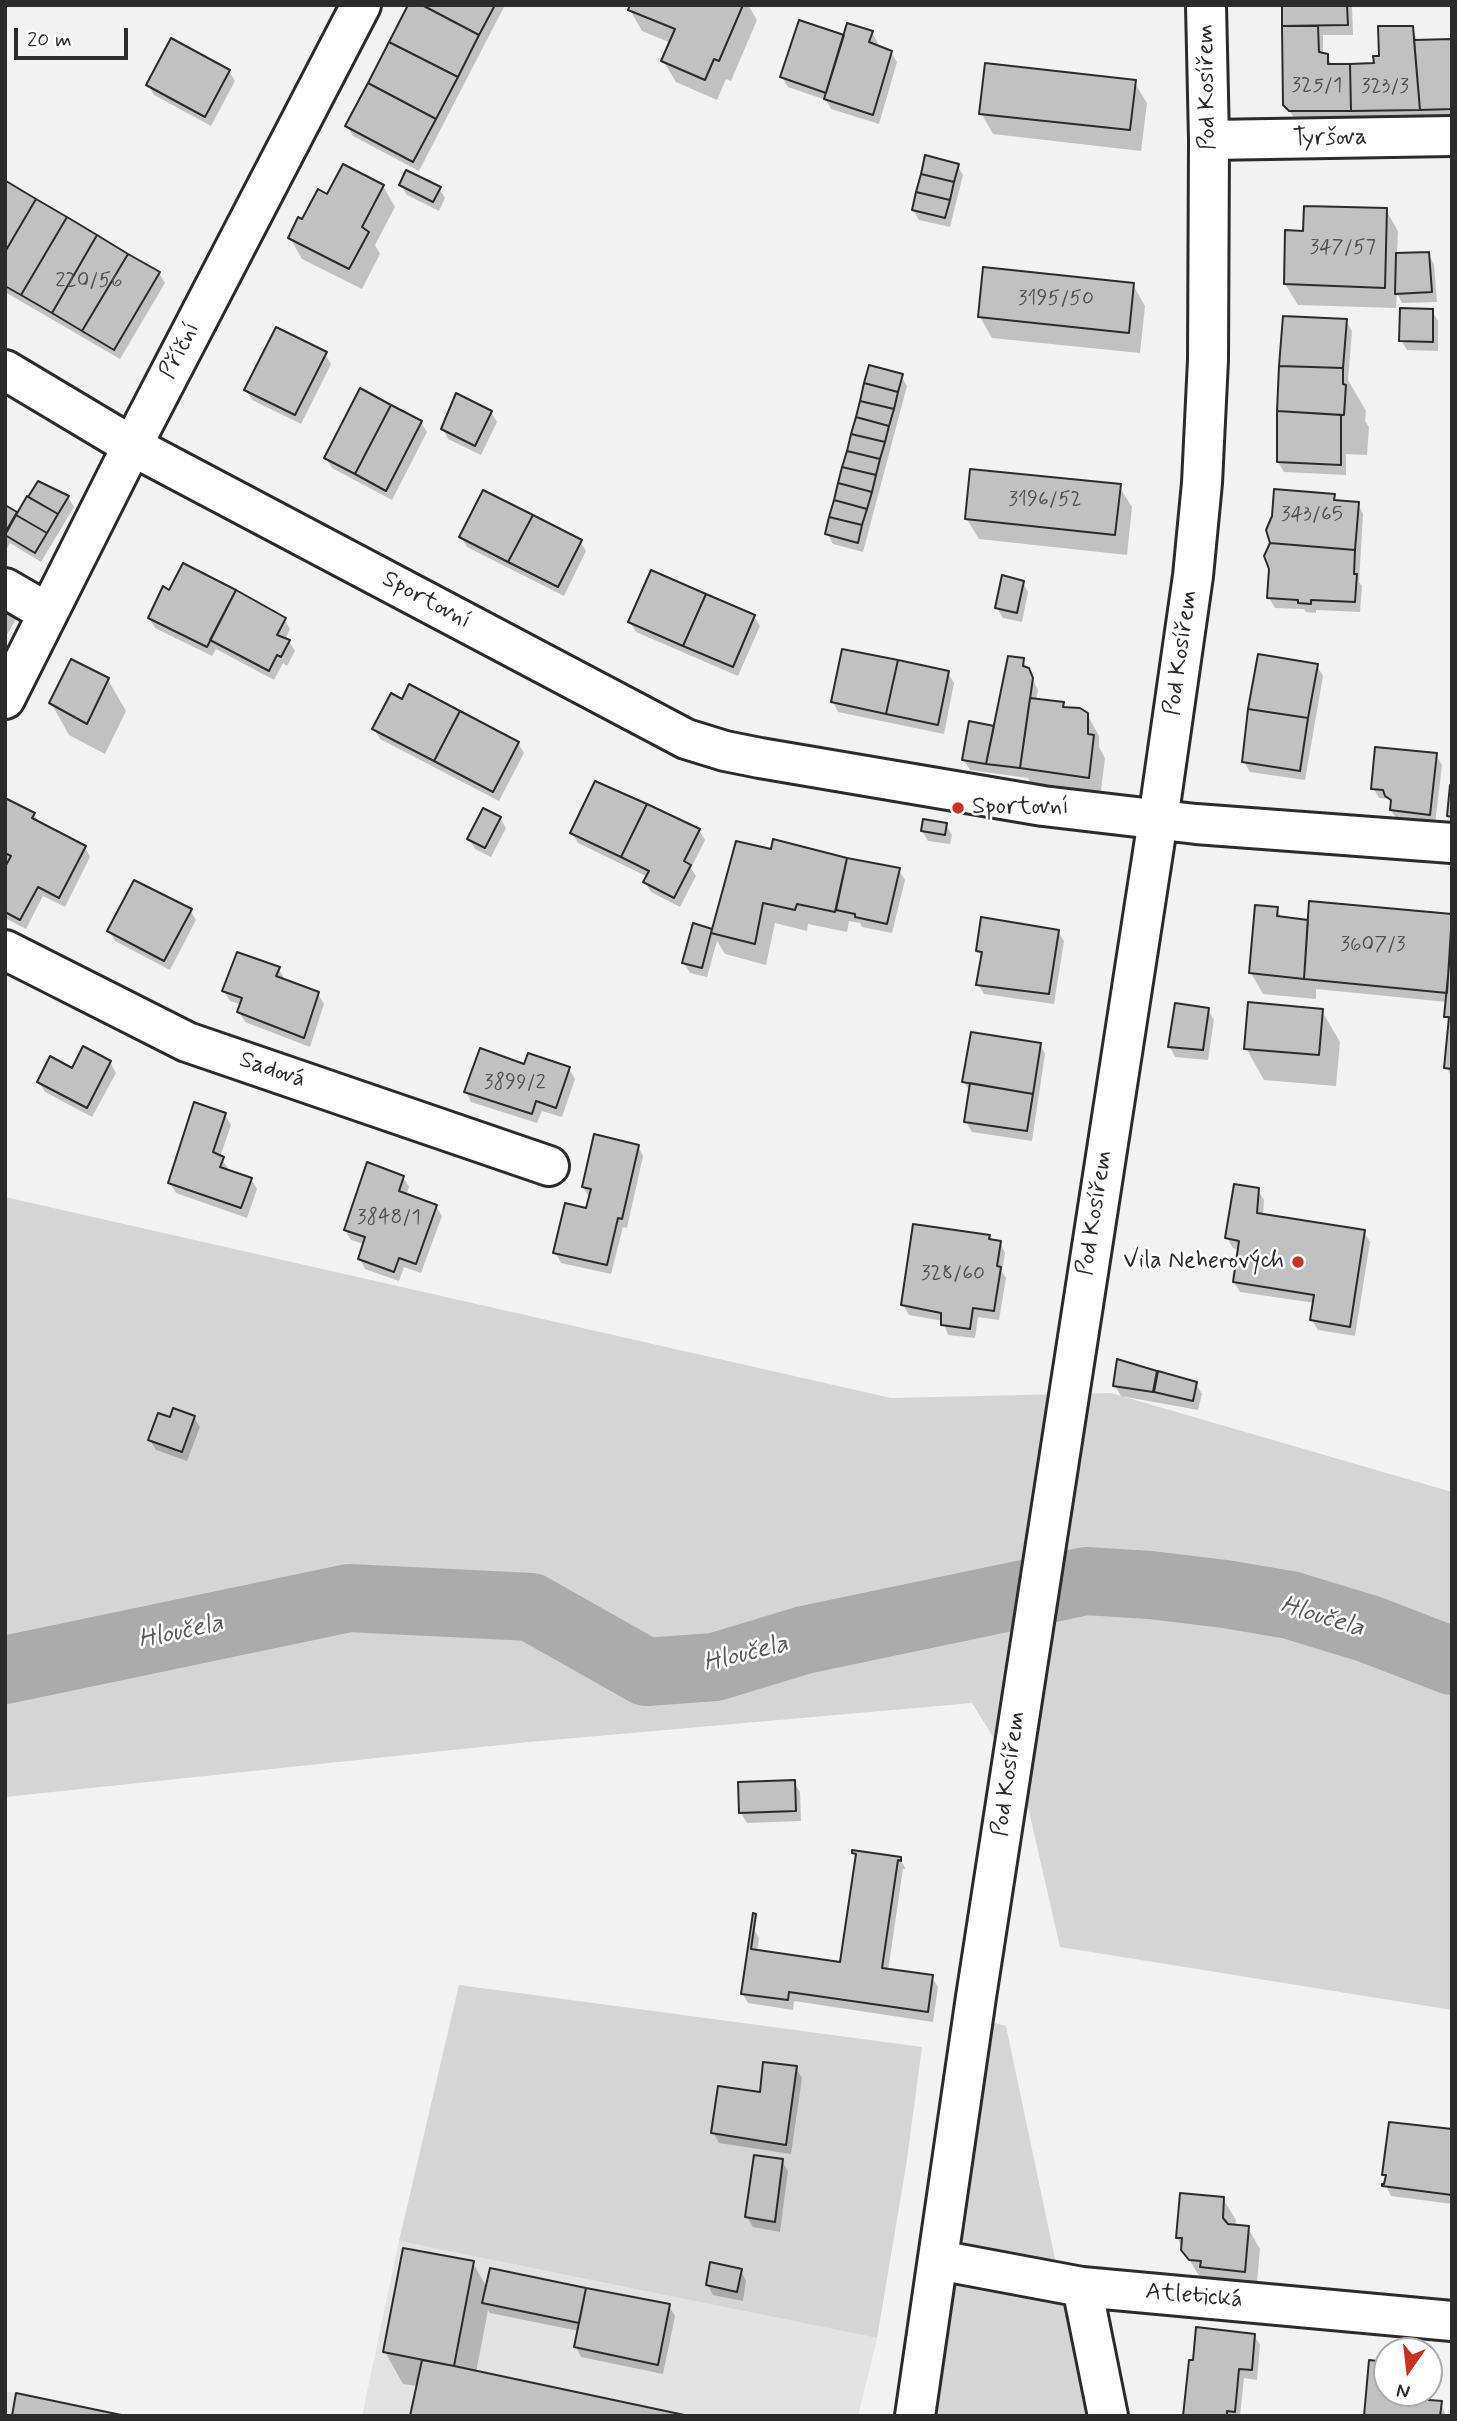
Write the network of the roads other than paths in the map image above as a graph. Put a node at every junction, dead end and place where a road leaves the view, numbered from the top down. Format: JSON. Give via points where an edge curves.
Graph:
{"nodes":[{"id":1,"x":361,"y":5,"type":"edge"},
{"id":2,"x":1206,"y":5,"type":"edge"},
{"id":3,"x":1452,"y":136,"type":"edge"},
{"id":4,"x":1209,"y":140,"type":"junction"},
{"id":5,"x":5,"y":370,"type":"edge"},
{"id":6,"x":132,"y":446,"type":"junction"},
{"id":7,"x":5,"y":588,"type":"edge"},
{"id":8,"x":48,"y":613,"type":"junction"},
{"id":9,"x":5,"y":699,"type":"edge"},
{"id":10,"x":1158,"y":820,"type":"junction"},
{"id":11,"x":1452,"y":843,"type":"edge"},
{"id":12,"x":5,"y":950,"type":"edge"},
{"id":13,"x":549,"y":1166,"type":"dead end"},
{"id":14,"x":937,"y":2260,"type":"junction"},
{"id":15,"x":1082,"y":2287,"type":"junction"},
{"id":16,"x":1452,"y":2321,"type":"edge"},
{"id":17,"x":915,"y":2416,"type":"edge"},
{"id":18,"x":1108,"y":2416,"type":"edge"}],
"edges":[{"from":1,"to":6,"type":"street","name":"Příční"},
{"from":2,"to":4,"type":"street","name":"Pod Kosířem"},
{"from":3,"to":4,"type":"street","name":"Tyršova"},
{"from":4,"to":10,"type":"street","name":"Pod Kosířem","via":[[1202,483]]},
{"from":5,"to":6,"type":"street","name":"Sportovní"},
{"from":6,"to":8,"type":"street","name":"Příční"},
{"from":6,"to":10,"type":"street","name":"Sportovní","via":[[686,739],[725,751],[922,787]]},
{"from":7,"to":8,"type":"street"},
{"from":8,"to":9,"type":"street","name":"Příční"},
{"from":10,"to":11,"type":"street","name":"Sportovní"},
{"from":10,"to":14,"type":"street","name":"Pod Kosířem"},
{"from":12,"to":13,"type":"street","name":"Sadová","via":[[187,1042]]},
{"from":14,"to":15,"type":"street","name":"Atletická"},
{"from":14,"to":17,"type":"street","name":"Pod Kosířem"},
{"from":15,"to":16,"type":"street","name":"Atletická"},
{"from":15,"to":18,"type":"street"}]}
